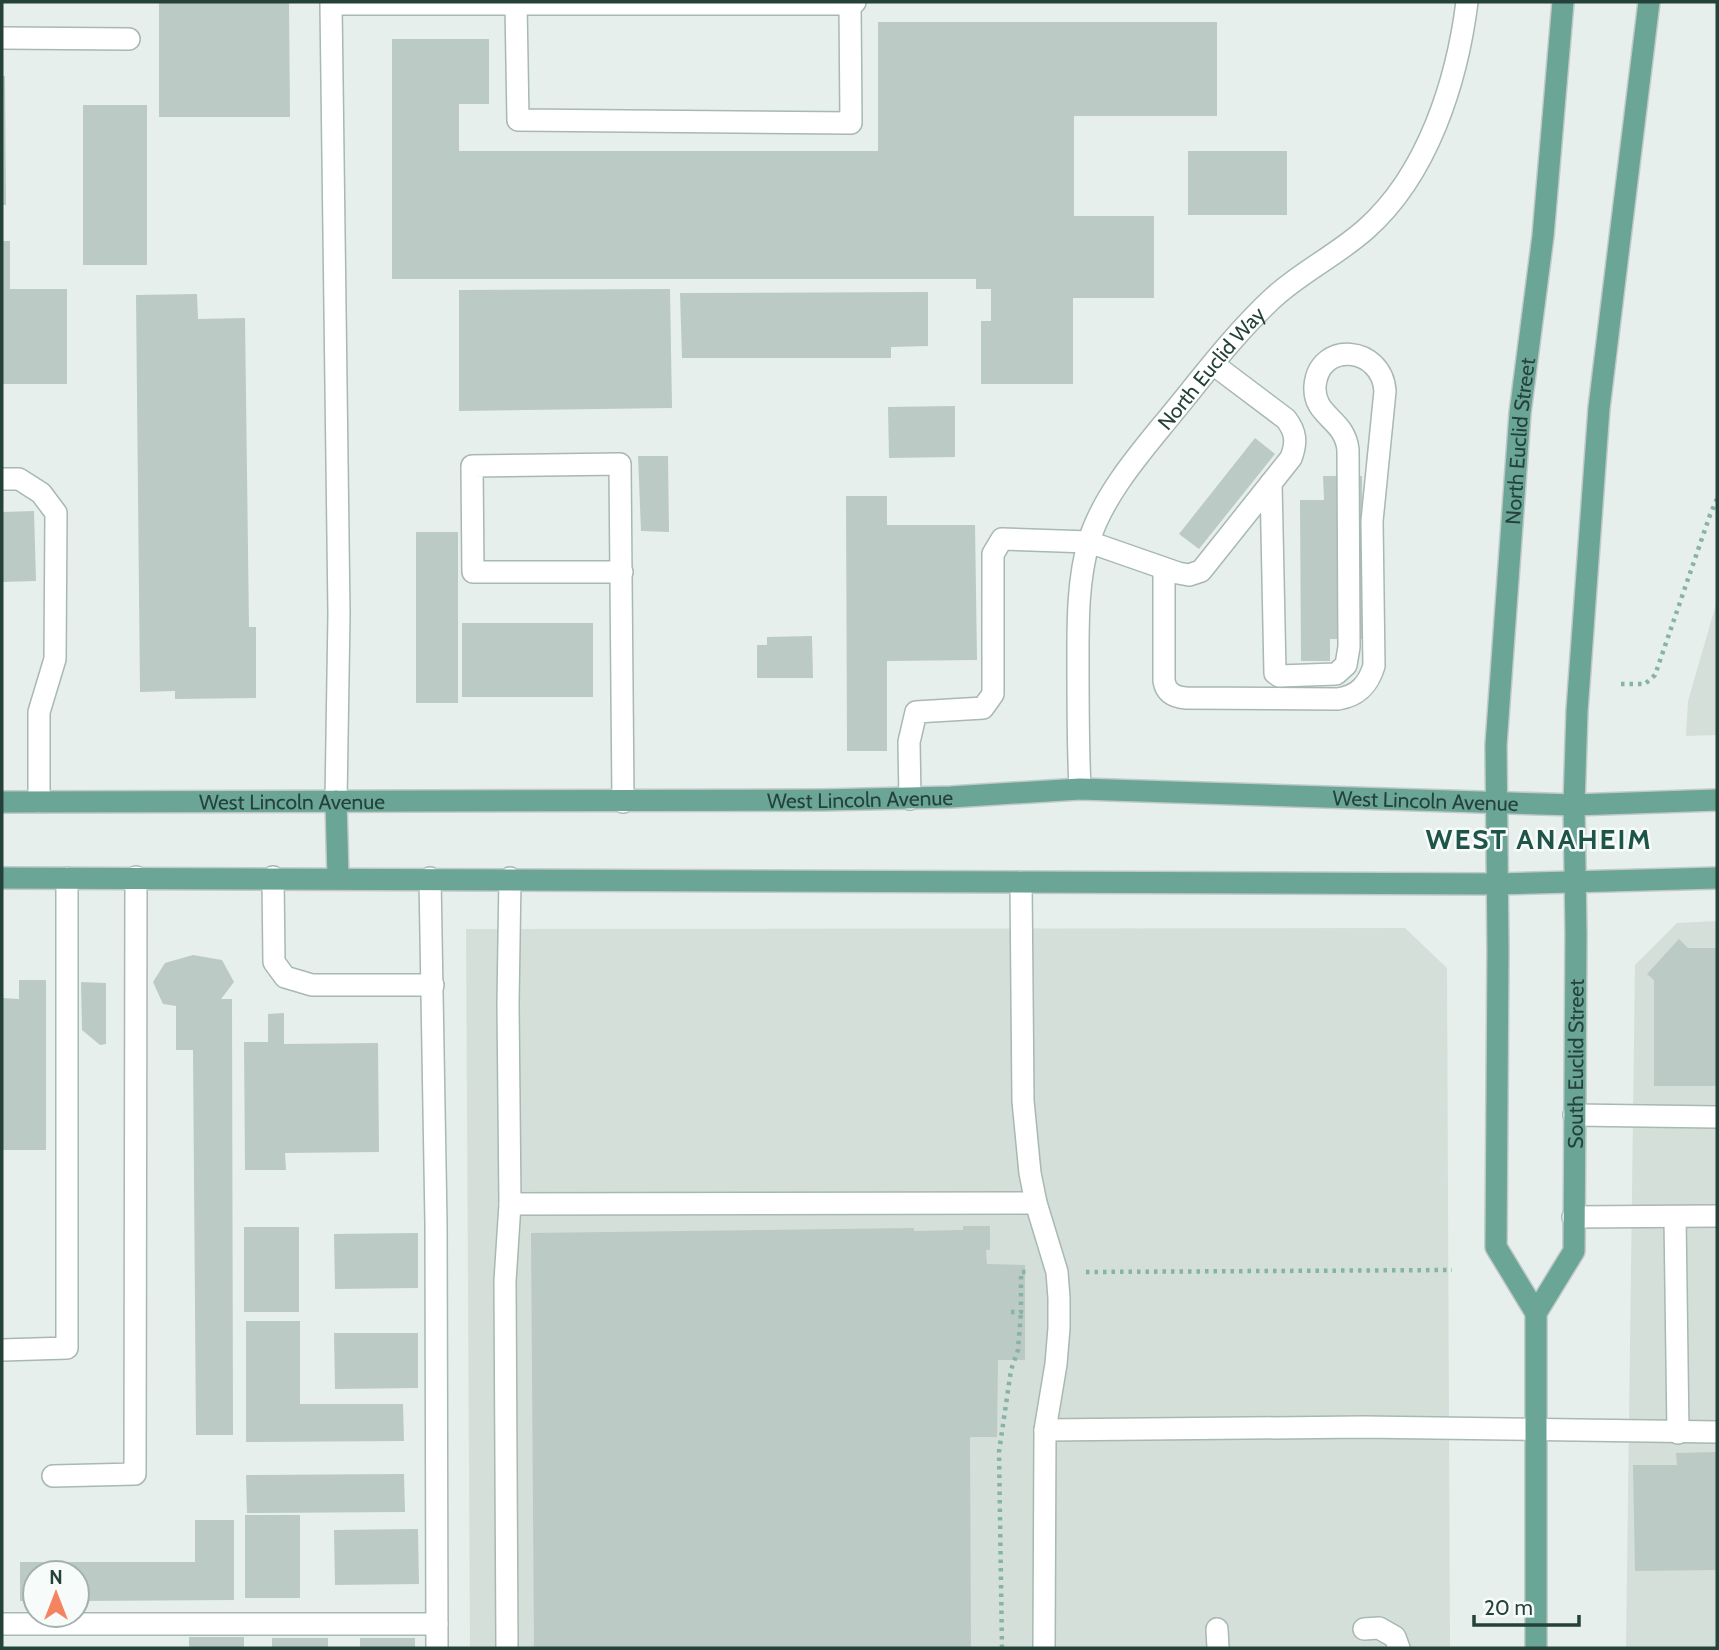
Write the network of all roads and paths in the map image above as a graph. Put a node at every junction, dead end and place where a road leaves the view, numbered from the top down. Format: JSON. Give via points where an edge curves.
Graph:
{"nodes":[{"id":1,"x":1467,"y":2,"type":"edge"},
{"id":2,"x":1563,"y":2,"type":"edge"},
{"id":3,"x":1649,"y":2,"type":"edge"},
{"id":4,"x":853,"y":3,"type":"edge"},
{"id":5,"x":516,"y":4,"type":"junction"},
{"id":6,"x":2,"y":38,"type":"edge"},
{"id":7,"x":128,"y":39,"type":"dead end"},
{"id":8,"x":1213,"y":364,"type":"junction"},
{"id":9,"x":2,"y":479,"type":"edge"},
{"id":10,"x":1271,"y":483,"type":"junction"},
{"id":11,"x":1717,"y":499,"type":"edge"},
{"id":12,"x":1089,"y":542,"type":"junction"},
{"id":13,"x":1164,"y":569,"type":"junction"},
{"id":14,"x":622,"y":572,"type":"junction"},
{"id":15,"x":1621,"y":684,"type":"dead end"},
{"id":16,"x":1080,"y":789,"type":"junction"},
{"id":17,"x":911,"y":799,"type":"junction"},
{"id":18,"x":1717,"y":800,"type":"edge"},
{"id":19,"x":337,"y":801,"type":"junction"},
{"id":20,"x":2,"y":802,"type":"edge"},
{"id":21,"x":39,"y":802,"type":"junction"},
{"id":22,"x":623,"y":802,"type":"junction"},
{"id":23,"x":1496,"y":802,"type":"junction"},
{"id":24,"x":1574,"y":805,"type":"junction"},
{"id":25,"x":2,"y":877,"type":"edge"},
{"id":26,"x":136,"y":877,"type":"junction"},
{"id":27,"x":273,"y":877,"type":"junction"},
{"id":28,"x":338,"y":877,"type":"junction"},
{"id":29,"x":67,"y":878,"type":"junction"},
{"id":30,"x":430,"y":878,"type":"junction"},
{"id":31,"x":510,"y":878,"type":"junction"},
{"id":32,"x":1717,"y":878,"type":"edge"},
{"id":33,"x":1021,"y":882,"type":"junction"},
{"id":34,"x":1576,"y":883,"type":"junction"},
{"id":35,"x":1498,"y":884,"type":"junction"},
{"id":36,"x":433,"y":985,"type":"junction"},
{"id":37,"x":1574,"y":1115,"type":"junction"},
{"id":38,"x":1717,"y":1117,"type":"edge"},
{"id":39,"x":1036,"y":1203,"type":"junction"},
{"id":40,"x":510,"y":1204,"type":"junction"},
{"id":41,"x":1717,"y":1216,"type":"edge"},
{"id":42,"x":1573,"y":1217,"type":"junction"},
{"id":43,"x":1675,"y":1217,"type":"junction"},
{"id":44,"x":1452,"y":1269,"type":"dead end"},
{"id":45,"x":1057,"y":1272,"type":"junction"},
{"id":46,"x":1011,"y":1312,"type":"dead end"},
{"id":47,"x":1021,"y":1312,"type":"junction"},
{"id":48,"x":1536,"y":1314,"type":"junction"},
{"id":49,"x":2,"y":1350,"type":"edge"},
{"id":50,"x":1535,"y":1429,"type":"junction"},
{"id":51,"x":1045,"y":1430,"type":"junction"},
{"id":52,"x":1717,"y":1432,"type":"edge"},
{"id":53,"x":1678,"y":1433,"type":"junction"},
{"id":54,"x":53,"y":1476,"type":"dead end"},
{"id":55,"x":2,"y":1624,"type":"edge"},
{"id":56,"x":437,"y":1624,"type":"junction"},
{"id":57,"x":1364,"y":1629,"type":"dead end"},
{"id":58,"x":438,"y":1648,"type":"edge"},
{"id":59,"x":507,"y":1648,"type":"edge"},
{"id":60,"x":1002,"y":1648,"type":"edge"},
{"id":61,"x":1044,"y":1648,"type":"edge"},
{"id":62,"x":1399,"y":1648,"type":"edge"},
{"id":63,"x":1536,"y":1648,"type":"edge"}],
"edges":[{"from":1,"to":8,"type":"street","name":"North Euclid Way","via":[[1457,60],[1442,106],[1426,144],[1388,206],[1367,228],[1257,313]]},
{"from":2,"to":23,"type":"main road","name":"North Euclid Street","via":[[1543,236],[1520,413],[1496,745]]},
{"from":3,"to":24,"type":"main road","via":[[1600,408]]},
{"from":4,"to":5,"type":"street"},
{"from":4,"to":5,"type":"street","via":[[851,123],[517,120]]},
{"from":5,"to":19,"type":"street","via":[[331,4]]},
{"from":6,"to":7,"type":"street"},
{"from":8,"to":10,"type":"street","via":[[1293,428],[1296,439],[1291,458]]},
{"from":8,"to":12,"type":"street","name":"North Euclid Way","via":[[1128,471]]},
{"from":9,"to":21,"type":"street","via":[[19,479],[41,493],[56,513],[55,659],[39,712]]},
{"from":10,"to":13,"type":"street","via":[[1201,570],[1189,575]]},
{"from":10,"to":13,"type":"street","via":[[1275,673],[1336,674],[1346,665],[1349,647],[1348,450],[1343,431],[1318,404],[1315,387],[1320,371],[1333,358],[1351,354],[1370,362],[1382,376],[1385,391],[1372,521],[1374,666],[1359,692],[1338,699],[1186,698],[1171,694],[1164,681]]},
{"from":11,"to":15,"type":"path","via":[[1655,675],[1646,684]]},
{"from":12,"to":13,"type":"street"},
{"from":12,"to":16,"type":"street","name":"North Euclid Way","via":[[1078,639]]},
{"from":12,"to":17,"type":"street","via":[[1002,540],[993,554],[993,694],[983,708],[916,712],[909,742]]},
{"from":14,"to":14,"type":"street","via":[[620,464],[472,466],[472,572]]},
{"from":14,"to":22,"type":"street"},
{"from":16,"to":17,"type":"main road","name":"West Lincoln Avenue"},
{"from":16,"to":23,"type":"main road","name":"West Lincoln Avenue"},
{"from":17,"to":22,"type":"main road","name":"West Lincoln Avenue"},
{"from":18,"to":24,"type":"main road","name":"West Lincoln Avenue"},
{"from":19,"to":21,"type":"main road","name":"West Lincoln Avenue"},
{"from":19,"to":22,"type":"main road","name":"West Lincoln Avenue"},
{"from":19,"to":28,"type":"main road"},
{"from":20,"to":21,"type":"main road","name":"West Lincoln Avenue"},
{"from":23,"to":24,"type":"main road","name":"West Lincoln Avenue"},
{"from":23,"to":35,"type":"main road","name":"North Euclid Street"},
{"from":24,"to":34,"type":"main road","name":"South Euclid Street"},
{"from":25,"to":29,"type":"main road"},
{"from":26,"to":27,"type":"main road"},
{"from":26,"to":29,"type":"main road"},
{"from":26,"to":54,"type":"street","via":[[135,1474]]},
{"from":27,"to":28,"type":"main road"},
{"from":27,"to":36,"type":"street","via":[[274,962],[285,978],[312,985]]},
{"from":28,"to":30,"type":"main road"},
{"from":29,"to":49,"type":"street","via":[[67,1348]]},
{"from":30,"to":31,"type":"main road"},
{"from":30,"to":36,"type":"street"},
{"from":31,"to":33,"type":"main road"},
{"from":31,"to":40,"type":"street"},
{"from":32,"to":34,"type":"main road"},
{"from":33,"to":35,"type":"main road"},
{"from":33,"to":39,"type":"street","via":[[1023,1101]]},
{"from":34,"to":35,"type":"main road"},
{"from":34,"to":37,"type":"main road","name":"South Euclid Street"},
{"from":35,"to":48,"type":"main road","via":[[1496,1247]]},
{"from":36,"to":56,"type":"street"},
{"from":37,"to":38,"type":"street"},
{"from":37,"to":42,"type":"main road","name":"South Euclid Street"},
{"from":39,"to":40,"type":"street"},
{"from":39,"to":45,"type":"street"},
{"from":40,"to":59,"type":"street","via":[[505,1281]]},
{"from":41,"to":43,"type":"street"},
{"from":42,"to":43,"type":"street"},
{"from":42,"to":48,"type":"main road","name":"South Euclid Street","via":[[1574,1251]]},
{"from":43,"to":53,"type":"street"},
{"from":44,"to":45,"type":"path"},
{"from":45,"to":47,"type":"path","via":[[1021,1272]]},
{"from":45,"to":51,"type":"street","via":[[1059,1328]]},
{"from":46,"to":47,"type":"path"},
{"from":47,"to":60,"type":"path","via":[[999,1452]]},
{"from":48,"to":50,"type":"main road"},
{"from":50,"to":51,"type":"street"},
{"from":50,"to":53,"type":"street"},
{"from":50,"to":63,"type":"main road"},
{"from":51,"to":61,"type":"street"},
{"from":52,"to":53,"type":"street"},
{"from":55,"to":56,"type":"street"},
{"from":56,"to":58,"type":"street"},
{"from":57,"to":62,"type":"street","via":[[1379,1628],[1395,1637]]}]}
